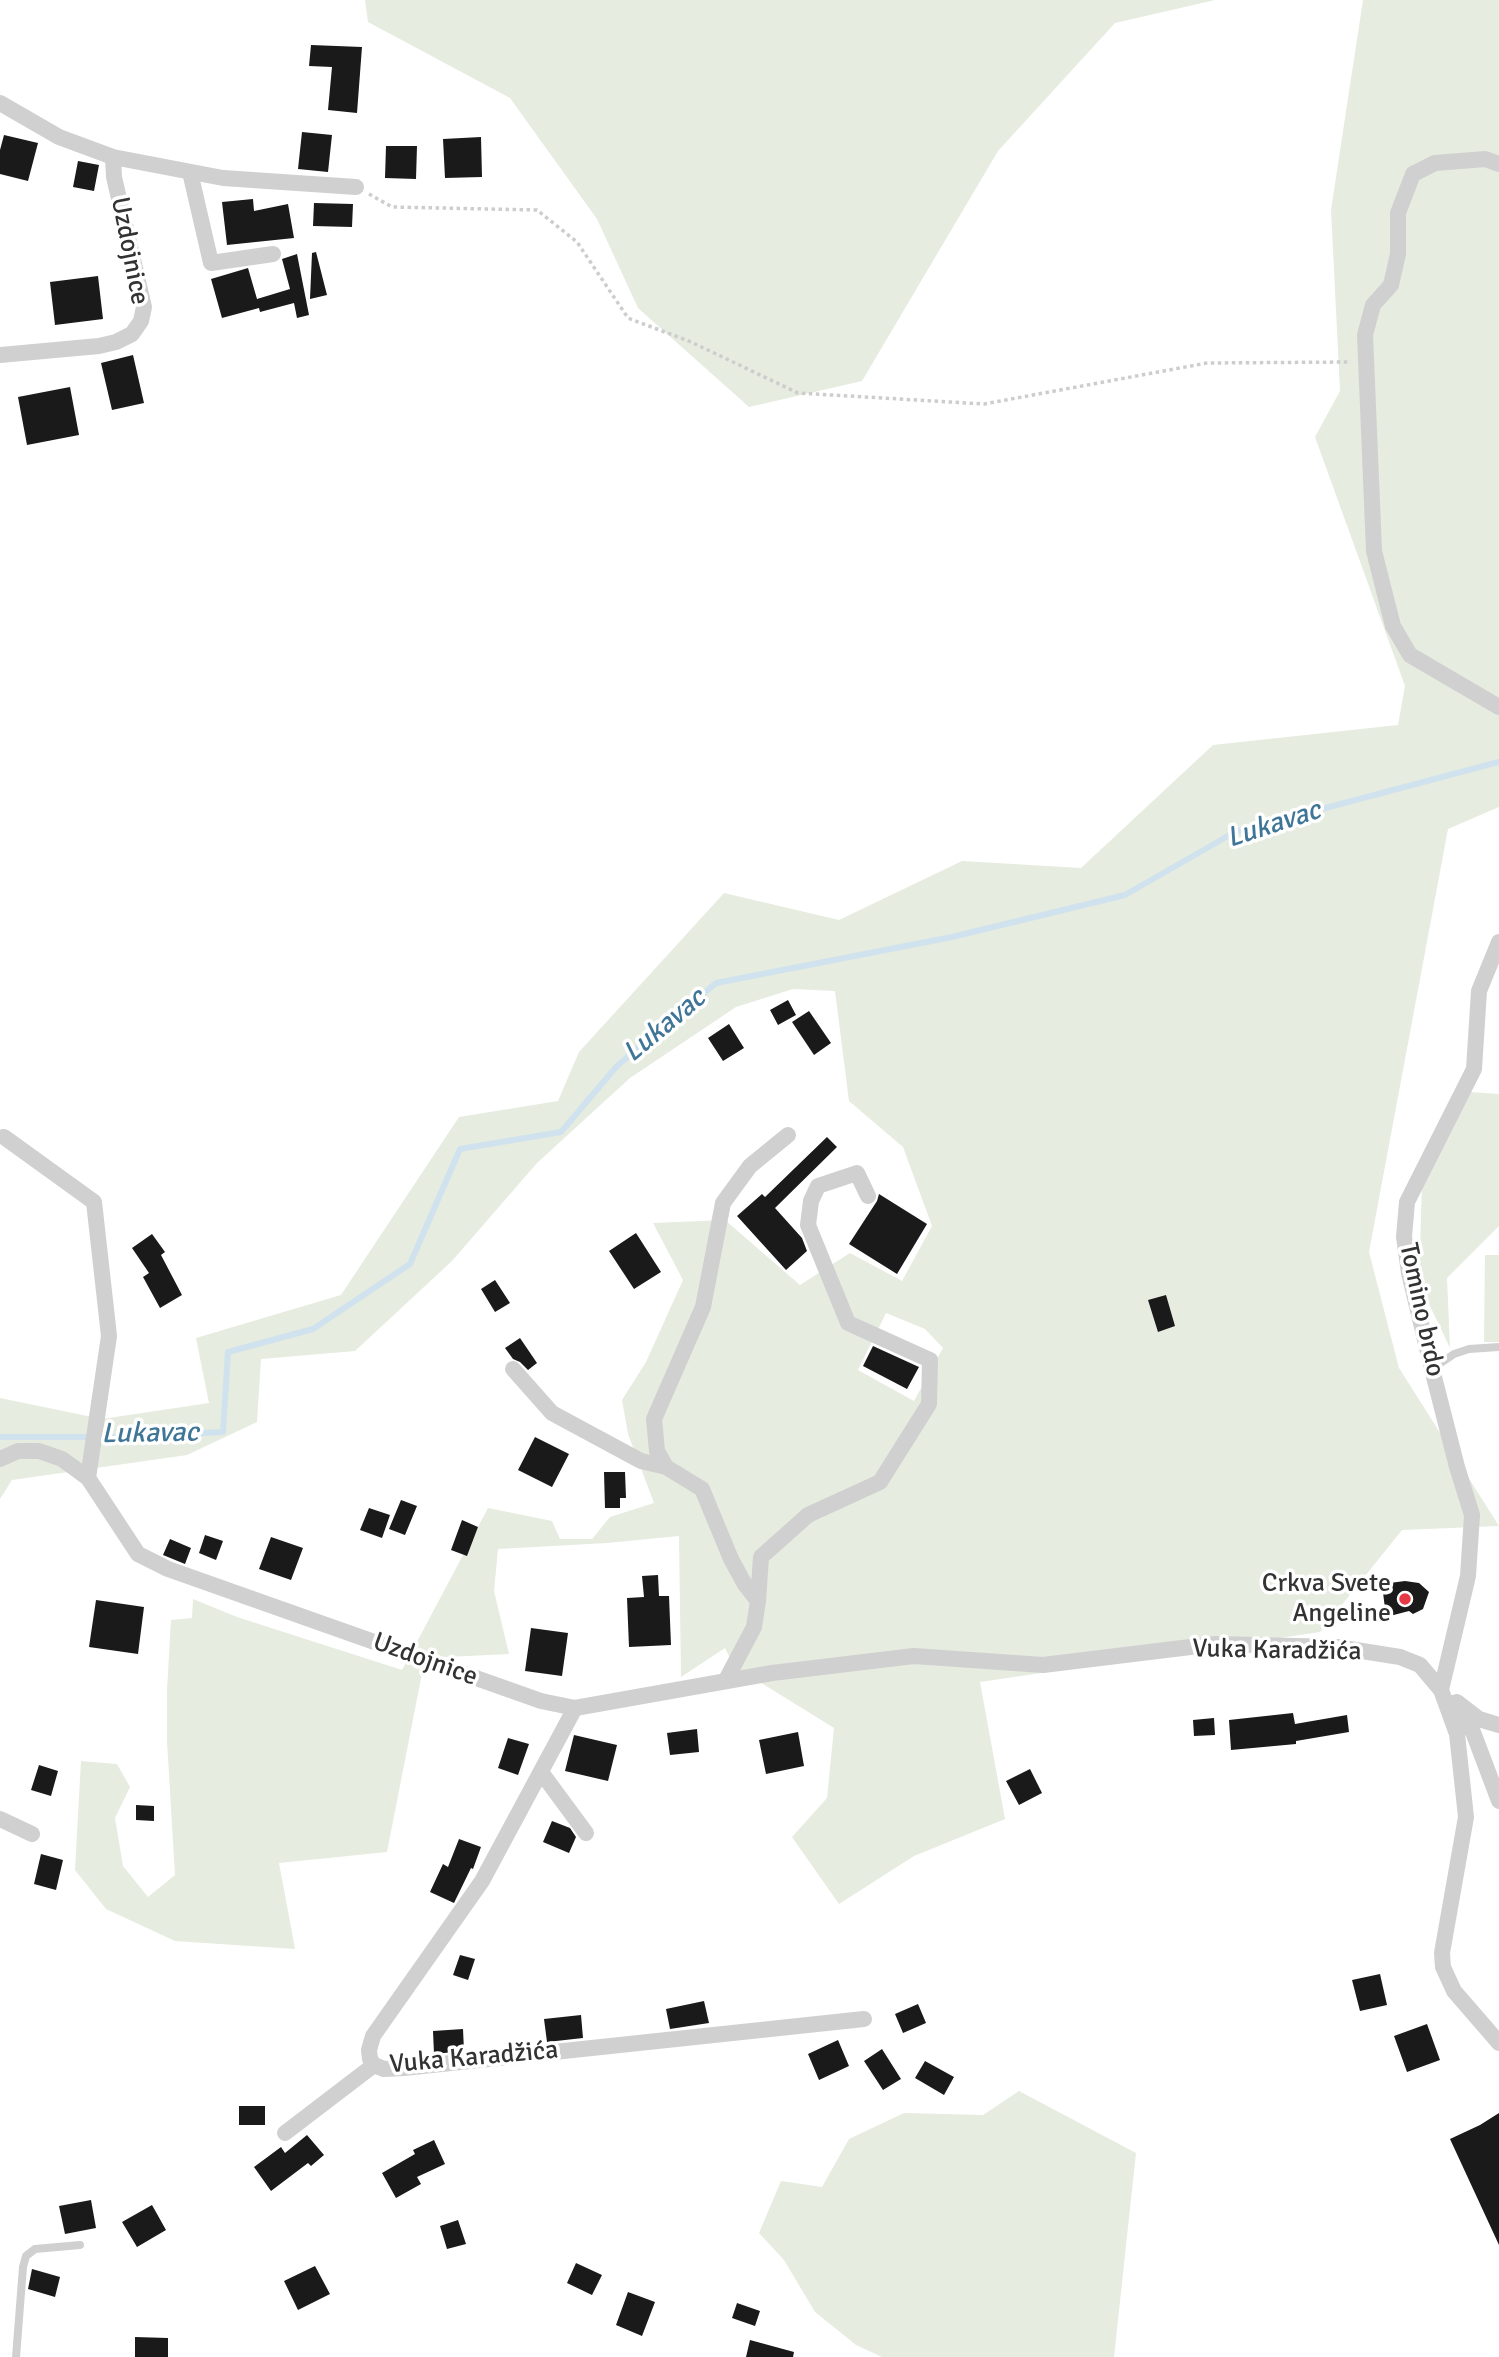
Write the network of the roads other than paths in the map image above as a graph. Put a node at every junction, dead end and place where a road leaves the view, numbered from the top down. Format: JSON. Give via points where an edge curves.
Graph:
{"nodes":[{"id":1,"x":0,"y":103,"type":"edge"},
{"id":2,"x":113,"y":157,"type":"junction"},
{"id":3,"x":1499,"y":164,"type":"edge"},
{"id":4,"x":190,"y":172,"type":"junction"},
{"id":5,"x":356,"y":187,"type":"road end"},
{"id":6,"x":272,"y":254,"type":"dead end"},
{"id":7,"x":0,"y":355,"type":"edge"},
{"id":8,"x":1499,"y":707,"type":"edge"},
{"id":9,"x":1499,"y":942,"type":"edge"},
{"id":10,"x":788,"y":1135,"type":"dead end"},
{"id":11,"x":4,"y":1137,"type":"dead end"},
{"id":12,"x":868,"y":1196,"type":"dead end"},
{"id":13,"x":1499,"y":1347,"type":"edge"},
{"id":14,"x":1432,"y":1369,"type":"junction"},
{"id":15,"x":513,"y":1370,"type":"dead end"},
{"id":16,"x":0,"y":1459,"type":"edge"},
{"id":17,"x":666,"y":1467,"type":"junction"},
{"id":18,"x":88,"y":1478,"type":"junction"},
{"id":19,"x":758,"y":1601,"type":"junction"},
{"id":20,"x":726,"y":1680,"type":"junction"},
{"id":21,"x":1441,"y":1690,"type":"junction"},
{"id":22,"x":575,"y":1708,"type":"junction"},
{"id":23,"x":1499,"y":1725,"type":"edge"},
{"id":24,"x":541,"y":1772,"type":"junction"},
{"id":25,"x":1499,"y":1801,"type":"edge"},
{"id":26,"x":0,"y":1819,"type":"edge"},
{"id":27,"x":586,"y":1833,"type":"dead end"},
{"id":28,"x":32,"y":1834,"type":"dead end"},
{"id":29,"x":864,"y":2019,"type":"dead end"},
{"id":30,"x":1499,"y":2043,"type":"edge"},
{"id":31,"x":374,"y":2065,"type":"junction"},
{"id":32,"x":285,"y":2133,"type":"dead end"},
{"id":33,"x":80,"y":2245,"type":"dead end"},
{"id":34,"x":16,"y":2357,"type":"edge"}],
"edges":[{"from":1,"to":2,"type":"street","via":[[59,137]]},
{"from":2,"to":4,"type":"street"},
{"from":2,"to":7,"type":"street","name":"Uzdojnice","via":[[144,307],[141,321],[132,334],[107,344]]},
{"from":3,"to":8,"type":"street","via":[[1485,159],[1435,163],[1413,174],[1398,213],[1398,254],[1391,285],[1373,305],[1365,335],[1374,551],[1393,626],[1410,655]]},
{"from":4,"to":5,"type":"street"},
{"from":4,"to":6,"type":"street","via":[[211,263]]},
{"from":9,"to":14,"type":"street","name":"Tomino brdo","via":[[1479,991],[1474,1069],[1407,1202],[1404,1237],[1409,1273]]},
{"from":10,"to":17,"type":"street","via":[[750,1166],[723,1203],[703,1307],[654,1419],[657,1451]]},
{"from":11,"to":18,"type":"street","via":[[94,1202],[109,1336]]},
{"from":12,"to":19,"type":"street","via":[[857,1172],[818,1186],[807,1225],[849,1323],[930,1360],[929,1405],[880,1482],[808,1515],[761,1557]]},
{"from":13,"to":14,"type":"lane","via":[[1469,1349]]},
{"from":14,"to":21,"type":"street","name":"Tomino brdo","via":[[1472,1515],[1468,1576]]},
{"from":15,"to":17,"type":"street","via":[[552,1413],[640,1461]]},
{"from":16,"to":18,"type":"street","via":[[18,1451],[39,1451],[62,1459]]},
{"from":17,"to":19,"type":"street","via":[[702,1489],[731,1559]]},
{"from":18,"to":22,"type":"street","name":"Uzdojnice","via":[[138,1554],[167,1569],[541,1701]]},
{"from":19,"to":20,"type":"street","via":[[754,1627]]},
{"from":20,"to":21,"type":"street","name":"Vuka Karadžića","via":[[914,1656],[1043,1665],[1215,1644],[1337,1647],[1400,1657],[1420,1665]]},
{"from":20,"to":22,"type":"street","name":"Uzdojnice"},
{"from":21,"to":23,"type":"street","via":[[1479,1719]]},
{"from":21,"to":25,"type":"street","via":[[1473,1732]]},
{"from":21,"to":30,"type":"street","name":"Vuka Karadžića","via":[[1457,1734],[1466,1817],[1443,1967],[1454,1991]]},
{"from":22,"to":24,"type":"street","name":"Vuka Karadžića"},
{"from":24,"to":27,"type":"street"},
{"from":24,"to":31,"type":"street","name":"Vuka Karadžića","via":[[482,1881],[373,2036],[369,2050]]},
{"from":26,"to":28,"type":"street"},
{"from":29,"to":31,"type":"street","name":"Vuka Karadžića","via":[[404,2068]]},
{"from":31,"to":32,"type":"street"},
{"from":33,"to":34,"type":"lane","via":[[35,2249],[26,2256]]}]}
